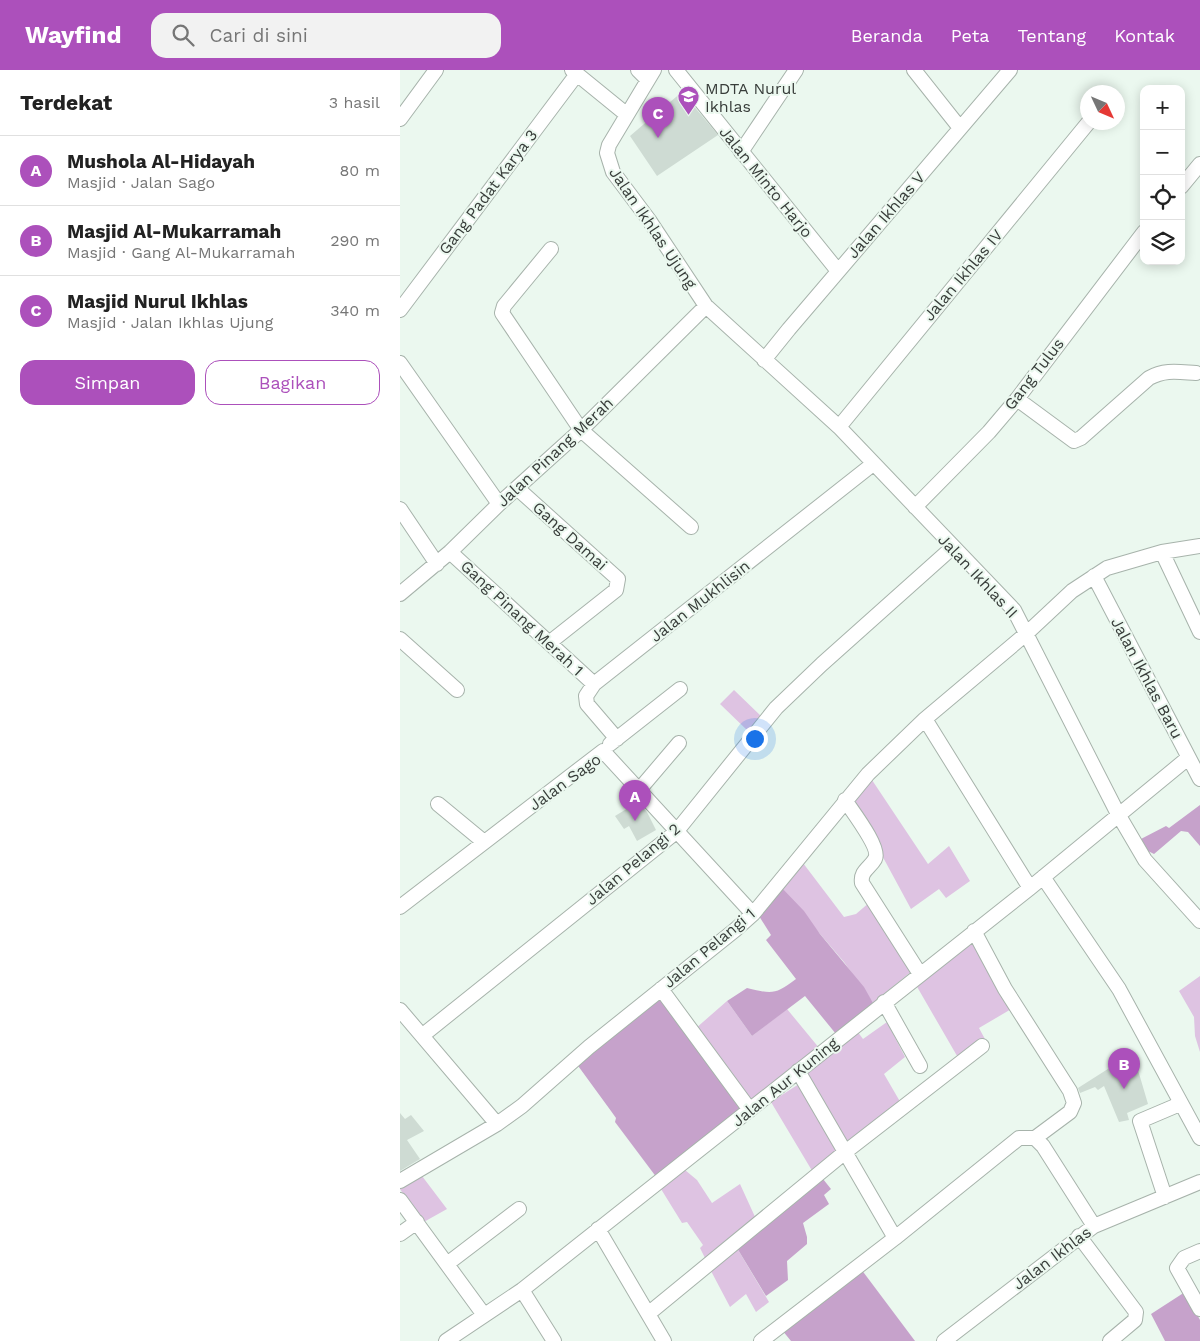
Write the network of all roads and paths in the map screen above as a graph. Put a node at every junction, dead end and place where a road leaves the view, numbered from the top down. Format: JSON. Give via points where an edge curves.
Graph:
{"nodes":[{"id":1,"x":436,"y":70,"type":"edge"},
{"id":2,"x":676,"y":70,"type":"edge"},
{"id":3,"x":796,"y":70,"type":"edge"},
{"id":4,"x":914,"y":70,"type":"edge"},
{"id":5,"x":1010,"y":70,"type":"edge"},
{"id":6,"x":574,"y":72,"type":"edge"},
{"id":7,"x":647,"y":73,"type":"edge"},
{"id":8,"x":626,"y":114,"type":"junction"},
{"id":9,"x":400,"y":119,"type":"edge"},
{"id":10,"x":960,"y":128,"type":"junction"},
{"id":11,"x":1083,"y":130,"type":"edge"},
{"id":12,"x":741,"y":152,"type":"junction"},
{"id":13,"x":1200,"y":164,"type":"edge"},
{"id":14,"x":1185,"y":182,"type":"edge"},
{"id":15,"x":1140,"y":237,"type":"edge"},
{"id":16,"x":551,"y":249,"type":"dead end"},
{"id":17,"x":838,"y":271,"type":"junction"},
{"id":18,"x":706,"y":306,"type":"junction"},
{"id":19,"x":400,"y":310,"type":"edge"},
{"id":20,"x":764,"y":360,"type":"junction"},
{"id":21,"x":400,"y":363,"type":"edge"},
{"id":22,"x":1196,"y":372,"type":"dead end"},
{"id":23,"x":1017,"y":399,"type":"junction"},
{"id":24,"x":839,"y":427,"type":"junction"},
{"id":25,"x":582,"y":430,"type":"junction"},
{"id":26,"x":873,"y":464,"type":"junction"},
{"id":27,"x":517,"y":488,"type":"junction"},
{"id":28,"x":499,"y":504,"type":"junction"},
{"id":29,"x":915,"y":508,"type":"junction"},
{"id":30,"x":400,"y":509,"type":"edge"},
{"id":31,"x":691,"y":527,"type":"dead end"},
{"id":32,"x":1200,"y":546,"type":"edge"},
{"id":33,"x":953,"y":547,"type":"junction"},
{"id":34,"x":450,"y":552,"type":"junction"},
{"id":35,"x":1162,"y":552,"type":"junction"},
{"id":36,"x":436,"y":564,"type":"junction"},
{"id":37,"x":1094,"y":576,"type":"junction"},
{"id":38,"x":400,"y":594,"type":"edge"},
{"id":39,"x":1194,"y":605,"type":"edge"},
{"id":40,"x":1200,"y":632,"type":"edge"},
{"id":41,"x":1026,"y":634,"type":"junction"},
{"id":42,"x":400,"y":639,"type":"edge"},
{"id":43,"x":549,"y":643,"type":"junction"},
{"id":44,"x":594,"y":684,"type":"junction"},
{"id":45,"x":457,"y":690,"type":"dead end"},
{"id":46,"x":680,"y":690,"type":"dead end"},
{"id":47,"x":925,"y":719,"type":"junction"},
{"id":48,"x":616,"y":739,"type":"junction"},
{"id":49,"x":679,"y":743,"type":"dead end"},
{"id":50,"x":603,"y":751,"type":"junction"},
{"id":51,"x":1188,"y":758,"type":"junction"},
{"id":52,"x":1200,"y":779,"type":"edge"},
{"id":53,"x":639,"y":790,"type":"junction"},
{"id":54,"x":845,"y":800,"type":"junction"},
{"id":55,"x":438,"y":804,"type":"dead end"},
{"id":56,"x":1118,"y":814,"type":"junction"},
{"id":57,"x":676,"y":832,"type":"junction"},
{"id":58,"x":484,"y":842,"type":"junction"},
{"id":59,"x":1043,"y":877,"type":"junction"},
{"id":60,"x":1030,"y":888,"type":"junction"},
{"id":61,"x":400,"y":907,"type":"edge"},
{"id":62,"x":753,"y":914,"type":"junction"},
{"id":63,"x":1200,"y":921,"type":"edge"},
{"id":64,"x":974,"y":931,"type":"junction"},
{"id":65,"x":920,"y":974,"type":"junction"},
{"id":66,"x":660,"y":989,"type":"junction"},
{"id":67,"x":884,"y":1002,"type":"junction"},
{"id":68,"x":400,"y":1010,"type":"edge"},
{"id":69,"x":423,"y":1035,"type":"junction"},
{"id":70,"x":982,"y":1046,"type":"dead end"},
{"id":71,"x":920,"y":1066,"type":"dead end"},
{"id":72,"x":798,"y":1071,"type":"junction"},
{"id":73,"x":1180,"y":1104,"type":"junction"},
{"id":74,"x":750,"y":1110,"type":"junction"},
{"id":75,"x":497,"y":1124,"type":"junction"},
{"id":76,"x":1035,"y":1138,"type":"junction"},
{"id":77,"x":1200,"y":1138,"type":"edge"},
{"id":78,"x":844,"y":1154,"type":"junction"},
{"id":79,"x":400,"y":1181,"type":"edge"},
{"id":80,"x":1200,"y":1182,"type":"edge"},
{"id":81,"x":1165,"y":1197,"type":"junction"},
{"id":82,"x":400,"y":1200,"type":"edge"},
{"id":83,"x":519,"y":1209,"type":"dead end"},
{"id":84,"x":417,"y":1222,"type":"junction"},
{"id":85,"x":1094,"y":1226,"type":"junction"},
{"id":86,"x":598,"y":1229,"type":"junction"},
{"id":87,"x":400,"y":1234,"type":"edge"},
{"id":88,"x":1079,"y":1236,"type":"junction"},
{"id":89,"x":896,"y":1238,"type":"junction"},
{"id":90,"x":1200,"y":1251,"type":"edge"},
{"id":91,"x":446,"y":1264,"type":"junction"},
{"id":92,"x":522,"y":1290,"type":"junction"},
{"id":93,"x":1200,"y":1310,"type":"edge"},
{"id":94,"x":648,"y":1314,"type":"junction"},
{"id":95,"x":484,"y":1315,"type":"junction"},
{"id":96,"x":767,"y":1339,"type":"edge"},
{"id":97,"x":446,"y":1341,"type":"edge"},
{"id":98,"x":554,"y":1341,"type":"edge"},
{"id":99,"x":664,"y":1341,"type":"edge"},
{"id":100,"x":944,"y":1341,"type":"edge"},
{"id":101,"x":1110,"y":1341,"type":"edge"}],
"edges":[{"from":1,"to":9,"type":"street"},
{"from":2,"to":12,"type":"street","name":"Jalan Minto Harjo"},
{"from":3,"to":12,"type":"street"},
{"from":4,"to":10,"type":"street"},
{"from":5,"to":10,"type":"street","name":"Jalan Ikhlas V"},
{"from":6,"to":8,"type":"street"},
{"from":6,"to":19,"type":"street","name":"Gang Padat Karya 3"},
{"from":7,"to":8,"type":"street","name":"Jalan Ikhlas Ujung"},
{"from":8,"to":18,"type":"street","name":"Jalan Ikhlas Ujung","via":[[609,145],[610,166]]},
{"from":10,"to":17,"type":"street","name":"Jalan Ikhlas V"},
{"from":11,"to":24,"type":"street","name":"Jalan Ikhlas IV"},
{"from":12,"to":17,"type":"street","name":"Jalan Minto Harjo"},
{"from":13,"to":14,"type":"street"},
{"from":15,"to":23,"type":"street","name":"Gang Tulus"},
{"from":16,"to":25,"type":"street","via":[[504,306],[502,313]]},
{"from":17,"to":20,"type":"street","name":"Jalan Ikhlas V"},
{"from":18,"to":20,"type":"street","name":"Jalan Ikhlas II"},
{"from":18,"to":25,"type":"street","name":"Jalan Pinang Merah"},
{"from":20,"to":24,"type":"street","name":"Jalan Ikhlas II"},
{"from":21,"to":28,"type":"street"},
{"from":22,"to":23,"type":"street","via":[[1167,370],[1149,378],[1074,441]]},
{"from":23,"to":29,"type":"street","name":"Gang Tulus"},
{"from":24,"to":26,"type":"street","name":"Jalan Ikhlas II"},
{"from":25,"to":27,"type":"street","name":"Jalan Pinang Merah"},
{"from":25,"to":31,"type":"street"},
{"from":26,"to":29,"type":"street","name":"Jalan Ikhlas II"},
{"from":26,"to":44,"type":"street","name":"Jalan Mukhlisin"},
{"from":27,"to":28,"type":"street","name":"Jalan Pinang Merah"},
{"from":27,"to":43,"type":"street","name":"Gang Damai","via":[[618,579],[616,590]]},
{"from":28,"to":34,"type":"street","name":"Jalan Pinang Merah"},
{"from":29,"to":33,"type":"street","name":"Jalan Ikhlas II"},
{"from":30,"to":36,"type":"street"},
{"from":32,"to":35,"type":"street","name":"Jalan Pelangi 1"},
{"from":33,"to":41,"type":"street","name":"Jalan Ikhlas II","via":[[1014,610]]},
{"from":33,"to":57,"type":"street","name":"Jalan Pelangi 2","via":[[776,708]]},
{"from":34,"to":36,"type":"street","name":"Jalan Pinang Merah"},
{"from":34,"to":43,"type":"street","name":"Gang Pinang Merah 1"},
{"from":35,"to":37,"type":"street","name":"Jalan Pelangi 1","via":[[1107,568]]},
{"from":35,"to":39,"type":"street"},
{"from":36,"to":38,"type":"street","name":"Jalan Pinang Merah"},
{"from":37,"to":41,"type":"street","name":"Jalan Pelangi 1","via":[[1072,591]]},
{"from":37,"to":51,"type":"street","name":"Jalan Ikhlas Baru"},
{"from":39,"to":40,"type":"street"},
{"from":41,"to":47,"type":"street","name":"Jalan Pelangi 1"},
{"from":41,"to":56,"type":"street","name":"Jalan Ikhlas II"},
{"from":42,"to":45,"type":"street"},
{"from":43,"to":44,"type":"street","name":"Gang Pinang Merah 1"},
{"from":44,"to":48,"type":"street","via":[[586,696],[587,704]]},
{"from":46,"to":48,"type":"street"},
{"from":47,"to":54,"type":"street","name":"Jalan Pelangi 1"},
{"from":47,"to":60,"type":"street"},
{"from":48,"to":50,"type":"street"},
{"from":49,"to":53,"type":"street"},
{"from":50,"to":53,"type":"street","name":"Jalan Sago"},
{"from":50,"to":58,"type":"street","name":"Jalan Sago"},
{"from":51,"to":52,"type":"street","name":"Jalan Ikhlas Baru"},
{"from":51,"to":56,"type":"street","name":"Jalan Aur Kuning"},
{"from":53,"to":57,"type":"street","name":"Jalan Sago"},
{"from":54,"to":62,"type":"street","name":"Jalan Pelangi 1"},
{"from":54,"to":65,"type":"street","via":[[876,850],[874,860],[862,874],[862,883]]},
{"from":55,"to":58,"type":"street"},
{"from":56,"to":59,"type":"street","name":"Jalan Aur Kuning"},
{"from":56,"to":63,"type":"street","name":"Jalan Ikhlas II","via":[[1145,860]]},
{"from":57,"to":62,"type":"street","name":"Jalan Sago"},
{"from":57,"to":69,"type":"street","name":"Jalan Pelangi 2"},
{"from":58,"to":61,"type":"street","name":"Jalan Sago"},
{"from":59,"to":60,"type":"street","name":"Jalan Aur Kuning"},
{"from":59,"to":73,"type":"street","via":[[1120,989]]},
{"from":60,"to":64,"type":"street","name":"Jalan Aur Kuning"},
{"from":62,"to":66,"type":"street","name":"Jalan Pelangi 1"},
{"from":64,"to":65,"type":"street","name":"Jalan Aur Kuning"},
{"from":64,"to":76,"type":"street","via":[[1004,989],[1070,1091],[1074,1103],[1070,1112]]},
{"from":65,"to":67,"type":"street","name":"Jalan Aur Kuning"},
{"from":66,"to":74,"type":"street"},
{"from":66,"to":75,"type":"street","name":"Jalan Pelangi 1"},
{"from":67,"to":71,"type":"street"},
{"from":67,"to":72,"type":"street","name":"Jalan Aur Kuning"},
{"from":68,"to":69,"type":"street"},
{"from":69,"to":75,"type":"street"},
{"from":70,"to":78,"type":"street"},
{"from":72,"to":74,"type":"street","name":"Jalan Aur Kuning"},
{"from":72,"to":78,"type":"street"},
{"from":73,"to":77,"type":"street"},
{"from":73,"to":81,"type":"street","via":[[1140,1121]]},
{"from":74,"to":86,"type":"street","name":"Jalan Aur Kuning"},
{"from":75,"to":79,"type":"street","name":"Jalan Pelangi 1"},
{"from":76,"to":85,"type":"street"},
{"from":76,"to":89,"type":"street","via":[[1018,1138]]},
{"from":78,"to":89,"type":"street"},
{"from":78,"to":94,"type":"street"},
{"from":80,"to":81,"type":"street","name":"Jalan Ikhlas"},
{"from":81,"to":85,"type":"street","name":"Jalan Ikhlas"},
{"from":82,"to":84,"type":"street"},
{"from":83,"to":91,"type":"street"},
{"from":84,"to":87,"type":"street"},
{"from":84,"to":91,"type":"street"},
{"from":85,"to":88,"type":"street","name":"Jalan Ikhlas"},
{"from":86,"to":92,"type":"street","name":"Jalan Aur Kuning"},
{"from":86,"to":94,"type":"street"},
{"from":88,"to":100,"type":"street","name":"Jalan Ikhlas"},
{"from":88,"to":101,"type":"street","via":[[1136,1312],[1135,1320]]},
{"from":89,"to":96,"type":"street"},
{"from":90,"to":93,"type":"street","via":[[1184,1258],[1177,1268]]},
{"from":91,"to":95,"type":"street"},
{"from":92,"to":95,"type":"street","name":"Jalan Aur Kuning"},
{"from":92,"to":98,"type":"street"},
{"from":94,"to":99,"type":"street"},
{"from":95,"to":97,"type":"street","name":"Jalan Aur Kuning"}]}
